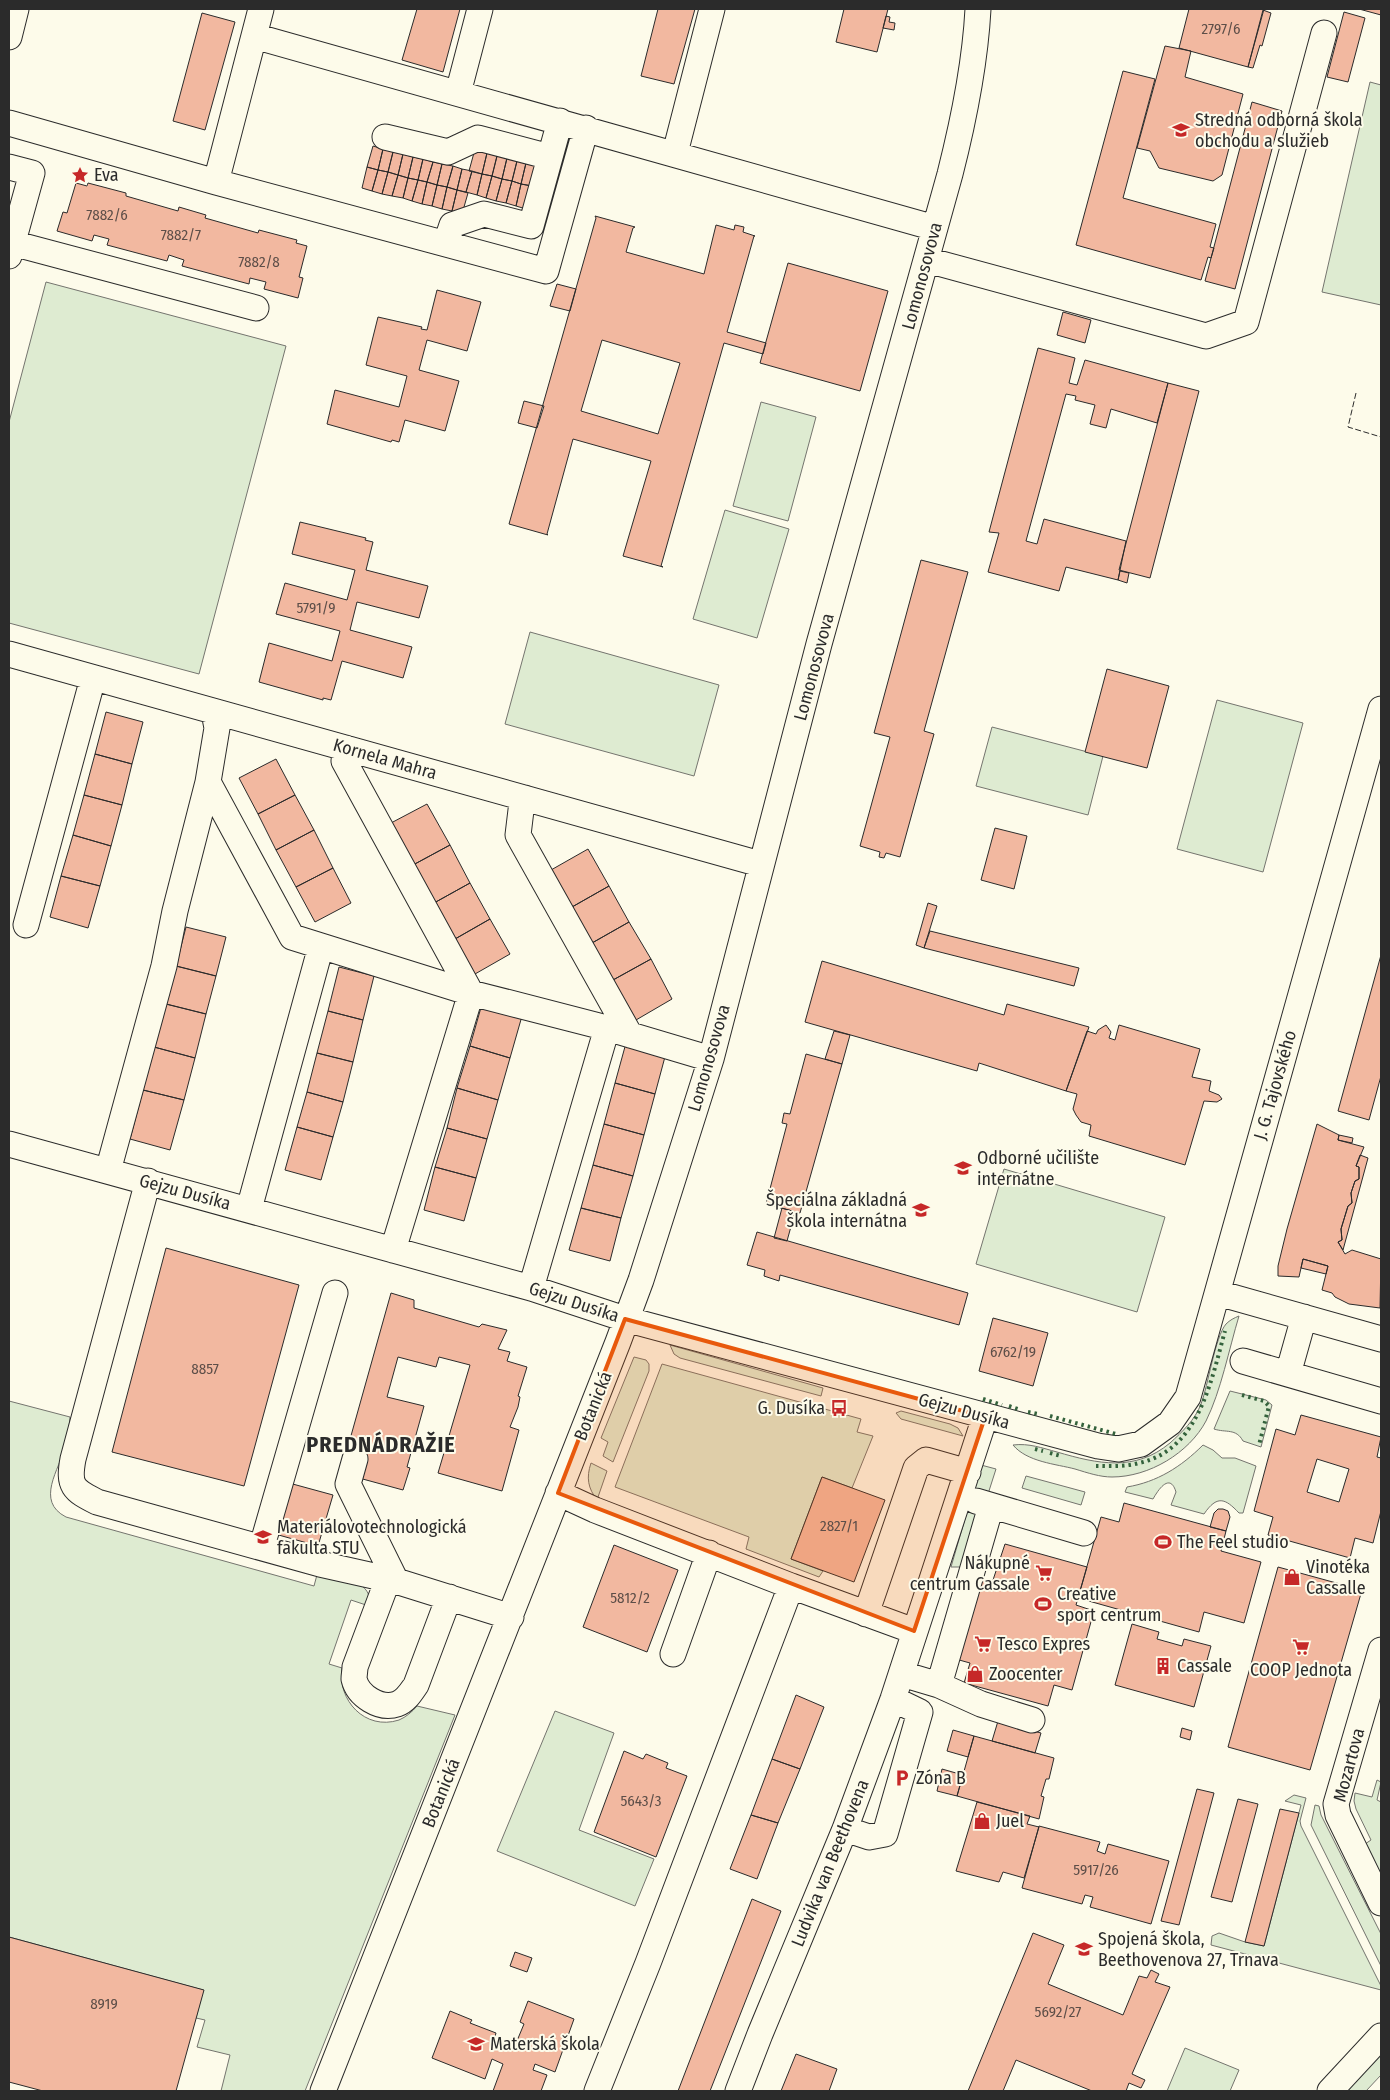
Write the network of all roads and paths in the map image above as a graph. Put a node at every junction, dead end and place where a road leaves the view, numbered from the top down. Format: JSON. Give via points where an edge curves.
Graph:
{"nodes":[{"id":1,"x":16,"y":9,"type":"edge"},
{"id":2,"x":261,"y":9,"type":"edge"},
{"id":3,"x":480,"y":9,"type":"edge"},
{"id":4,"x":712,"y":9,"type":"edge"},
{"id":5,"x":978,"y":9,"type":"edge"},
{"id":6,"x":1324,"y":34,"type":"dead end"},
{"id":7,"x":254,"y":36,"type":"junction"},
{"id":8,"x":9,"y":37,"type":"edge"},
{"id":9,"x":458,"y":93,"type":"junction"},
{"id":10,"x":560,"y":122,"type":"junction"},
{"id":11,"x":9,"y":123,"type":"edge"},
{"id":12,"x":586,"y":128,"type":"junction"},
{"id":13,"x":385,"y":137,"type":"dead end"},
{"id":14,"x":675,"y":153,"type":"junction"},
{"id":15,"x":550,"y":157,"type":"junction"},
{"id":16,"x":9,"y":167,"type":"edge"},
{"id":17,"x":216,"y":182,"type":"junction"},
{"id":18,"x":935,"y":228,"type":"junction"},
{"id":19,"x":12,"y":237,"type":"edge"},
{"id":20,"x":446,"y":243,"type":"junction"},
{"id":21,"x":927,"y":260,"type":"junction"},
{"id":22,"x":256,"y":308,"type":"dead end"},
{"id":23,"x":9,"y":654,"type":"edge"},
{"id":24,"x":93,"y":678,"type":"junction"},
{"id":25,"x":1381,"y":709,"type":"edge"},
{"id":26,"x":214,"y":712,"type":"junction"},
{"id":27,"x":346,"y":748,"type":"junction"},
{"id":28,"x":208,"y":782,"type":"junction"},
{"id":29,"x":525,"y":798,"type":"junction"},
{"id":30,"x":760,"y":864,"type":"junction"},
{"id":31,"x":26,"y":925,"type":"dead end"},
{"id":32,"x":321,"y":946,"type":"junction"},
{"id":33,"x":471,"y":993,"type":"junction"},
{"id":34,"x":618,"y":1031,"type":"junction"},
{"id":35,"x":711,"y":1059,"type":"junction"},
{"id":36,"x":9,"y":1144,"type":"edge"},
{"id":37,"x":108,"y":1171,"type":"junction"},
{"id":38,"x":148,"y":1181,"type":"junction"},
{"id":39,"x":249,"y":1210,"type":"junction"},
{"id":40,"x":393,"y":1250,"type":"junction"},
{"id":41,"x":531,"y":1288,"type":"junction"},
{"id":42,"x":335,"y":1293,"type":"dead end"},
{"id":43,"x":1218,"y":1293,"type":"junction"},
{"id":44,"x":1304,"y":1317,"type":"junction"},
{"id":45,"x":626,"y":1319,"type":"junction"},
{"id":46,"x":1381,"y":1339,"type":"edge"},
{"id":47,"x":1244,"y":1361,"type":"dead end"},
{"id":48,"x":1288,"y":1374,"type":"junction"},
{"id":49,"x":1381,"y":1400,"type":"edge"},
{"id":50,"x":985,"y":1417,"type":"junction"},
{"id":51,"x":1142,"y":1444,"type":"joint"},
{"id":52,"x":355,"y":1459,"type":"dead end"},
{"id":53,"x":968,"y":1472,"type":"junction"},
{"id":54,"x":558,"y":1493,"type":"junction"},
{"id":55,"x":960,"y":1496,"type":"junction"},
{"id":56,"x":991,"y":1506,"type":"junction"},
{"id":57,"x":1084,"y":1533,"type":"dead end"},
{"id":58,"x":262,"y":1546,"type":"junction"},
{"id":59,"x":709,"y":1553,"type":"junction"},
{"id":60,"x":392,"y":1580,"type":"junction"},
{"id":61,"x":791,"y":1586,"type":"junction"},
{"id":62,"x":449,"y":1597,"type":"junction"},
{"id":63,"x":866,"y":1614,"type":"junction"},
{"id":64,"x":511,"y":1617,"type":"junction"},
{"id":65,"x":914,"y":1631,"type":"junction"},
{"id":66,"x":1381,"y":1650,"type":"edge"},
{"id":67,"x":673,"y":1654,"type":"dead end"},
{"id":68,"x":902,"y":1674,"type":"junction"},
{"id":69,"x":939,"y":1684,"type":"junction"},
{"id":70,"x":893,"y":1699,"type":"junction"},
{"id":71,"x":1032,"y":1720,"type":"dead end"},
{"id":72,"x":845,"y":1830,"type":"junction"},
{"id":73,"x":1381,"y":1903,"type":"edge"},
{"id":74,"x":1381,"y":2036,"type":"edge"},
{"id":75,"x":323,"y":2091,"type":"edge"},
{"id":76,"x":597,"y":2091,"type":"edge"},
{"id":77,"x":738,"y":2091,"type":"edge"},
{"id":78,"x":1330,"y":2091,"type":"edge"}],
"edges":[{"from":1,"to":8,"type":"street"},
{"from":2,"to":7,"type":"street"},
{"from":3,"to":9,"type":"street"},
{"from":4,"to":14,"type":"street"},
{"from":5,"to":18,"type":"street","name":"Lomonosovova","via":[[965,113]]},
{"from":6,"to":21,"type":"street","via":[[1246,322],[1206,336]]},
{"from":7,"to":9,"type":"street"},
{"from":7,"to":17,"type":"street"},
{"from":9,"to":10,"type":"street"},
{"from":10,"to":12,"type":"street"},
{"from":10,"to":15,"type":"street"},
{"from":11,"to":17,"type":"street"},
{"from":12,"to":14,"type":"street"},
{"from":12,"to":20,"type":"street","via":[[546,271]]},
{"from":13,"to":15,"type":"street","via":[[448,152],[478,138]]},
{"from":14,"to":18,"type":"street"},
{"from":15,"to":20,"type":"street","via":[[531,226],[484,214],[452,225]]},
{"from":16,"to":19,"type":"street","via":[[32,173]]},
{"from":17,"to":20,"type":"street"},
{"from":18,"to":21,"type":"street","name":"Lomonosovova"},
{"from":19,"to":22,"type":"street"},
{"from":21,"to":30,"type":"street","name":"Lomonosovova"},
{"from":23,"to":24,"type":"street","name":"Kornela Mahra"},
{"from":24,"to":26,"type":"street","name":"Kornela Mahra"},
{"from":24,"to":31,"type":"street"},
{"from":25,"to":43,"type":"street","name":"J. G. Tajovského"},
{"from":26,"to":27,"type":"street","name":"Kornela Mahra"},
{"from":26,"to":28,"type":"street","via":[[217,728]]},
{"from":27,"to":29,"type":"street","name":"Kornela Mahra"},
{"from":27,"to":33,"type":"street","via":[[344,761]]},
{"from":28,"to":32,"type":"street","via":[[292,937]]},
{"from":28,"to":37,"type":"street","via":[[164,966]]},
{"from":29,"to":30,"type":"street","name":"Kornela Mahra"},
{"from":29,"to":34,"type":"street","via":[[518,835]]},
{"from":30,"to":35,"type":"street","name":"Lomonosovova"},
{"from":32,"to":33,"type":"street"},
{"from":32,"to":39,"type":"street"},
{"from":33,"to":34,"type":"street"},
{"from":33,"to":40,"type":"street"},
{"from":34,"to":35,"type":"street"},
{"from":34,"to":41,"type":"street"},
{"from":35,"to":45,"type":"street","name":"Lomonosovova"},
{"from":36,"to":37,"type":"street","name":"Gejzu Dusíka"},
{"from":37,"to":38,"type":"street","name":"Gejzu Dusíka"},
{"from":38,"to":39,"type":"street","name":"Gejzu Dusíka"},
{"from":38,"to":58,"type":"street","via":[[70,1477],[75,1488],[97,1502]]},
{"from":39,"to":40,"type":"street","name":"Gejzu Dusíka"},
{"from":40,"to":41,"type":"street","name":"Gejzu Dusíka"},
{"from":41,"to":45,"type":"street","name":"Gejzu Dusíka"},
{"from":42,"to":58,"type":"street"},
{"from":43,"to":44,"type":"street"},
{"from":43,"to":51,"type":"street","name":"J. G. Tajovského","via":[[1188,1397],[1170,1423]]},
{"from":44,"to":46,"type":"street"},
{"from":44,"to":48,"type":"street"},
{"from":45,"to":50,"type":"street","name":"Gejzu Dusíka"},
{"from":45,"to":54,"type":"street","name":"Botanická"},
{"from":47,"to":48,"type":"street"},
{"from":48,"to":49,"type":"street"},
{"from":50,"to":51,"type":"street","name":"Gejzu Dusíka","via":[[1098,1446],[1118,1449]]},
{"from":50,"to":53,"type":"street","name":"Ludvika van Beethovena"},
{"from":52,"to":60,"type":"street","via":[[348,1484]]},
{"from":53,"to":55,"type":"street","name":"Ludvika van Beethovena"},
{"from":53,"to":63,"type":"street","via":[[926,1460],[916,1468]]},
{"from":54,"to":59,"type":"street"},
{"from":54,"to":64,"type":"street","name":"Botanická"},
{"from":55,"to":56,"type":"street"},
{"from":55,"to":65,"type":"street","name":"Ludvika van Beethovena"},
{"from":56,"to":57,"type":"street"},
{"from":56,"to":69,"type":"street"},
{"from":58,"to":60,"type":"street","via":[[320,1564]]},
{"from":59,"to":61,"type":"street"},
{"from":59,"to":67,"type":"street"},
{"from":60,"to":62,"type":"street"},
{"from":60,"to":62,"type":"street","via":[[355,1667],[354,1679],[359,1689],[376,1703],[398,1704],[416,1685]]},
{"from":61,"to":63,"type":"street"},
{"from":61,"to":76,"type":"street"},
{"from":62,"to":64,"type":"street"},
{"from":63,"to":65,"type":"street"},
{"from":64,"to":75,"type":"street","name":"Botanická"},
{"from":65,"to":68,"type":"street","name":"Ludvika van Beethovena"},
{"from":66,"to":73,"type":"street","name":"Mozartova","via":[[1336,1804],[1338,1816]]},
{"from":68,"to":69,"type":"street"},
{"from":68,"to":70,"type":"street","name":"Ludvika van Beethovena"},
{"from":69,"to":71,"type":"street","via":[[981,1704]]},
{"from":70,"to":72,"type":"street","name":"Ludvika van Beethovena"},
{"from":70,"to":72,"type":"street","via":[[920,1712],[885,1834],[869,1837]]},
{"from":72,"to":77,"type":"street","name":"Ludvika van Beethovena"},
{"from":74,"to":78,"type":"street"}]}
